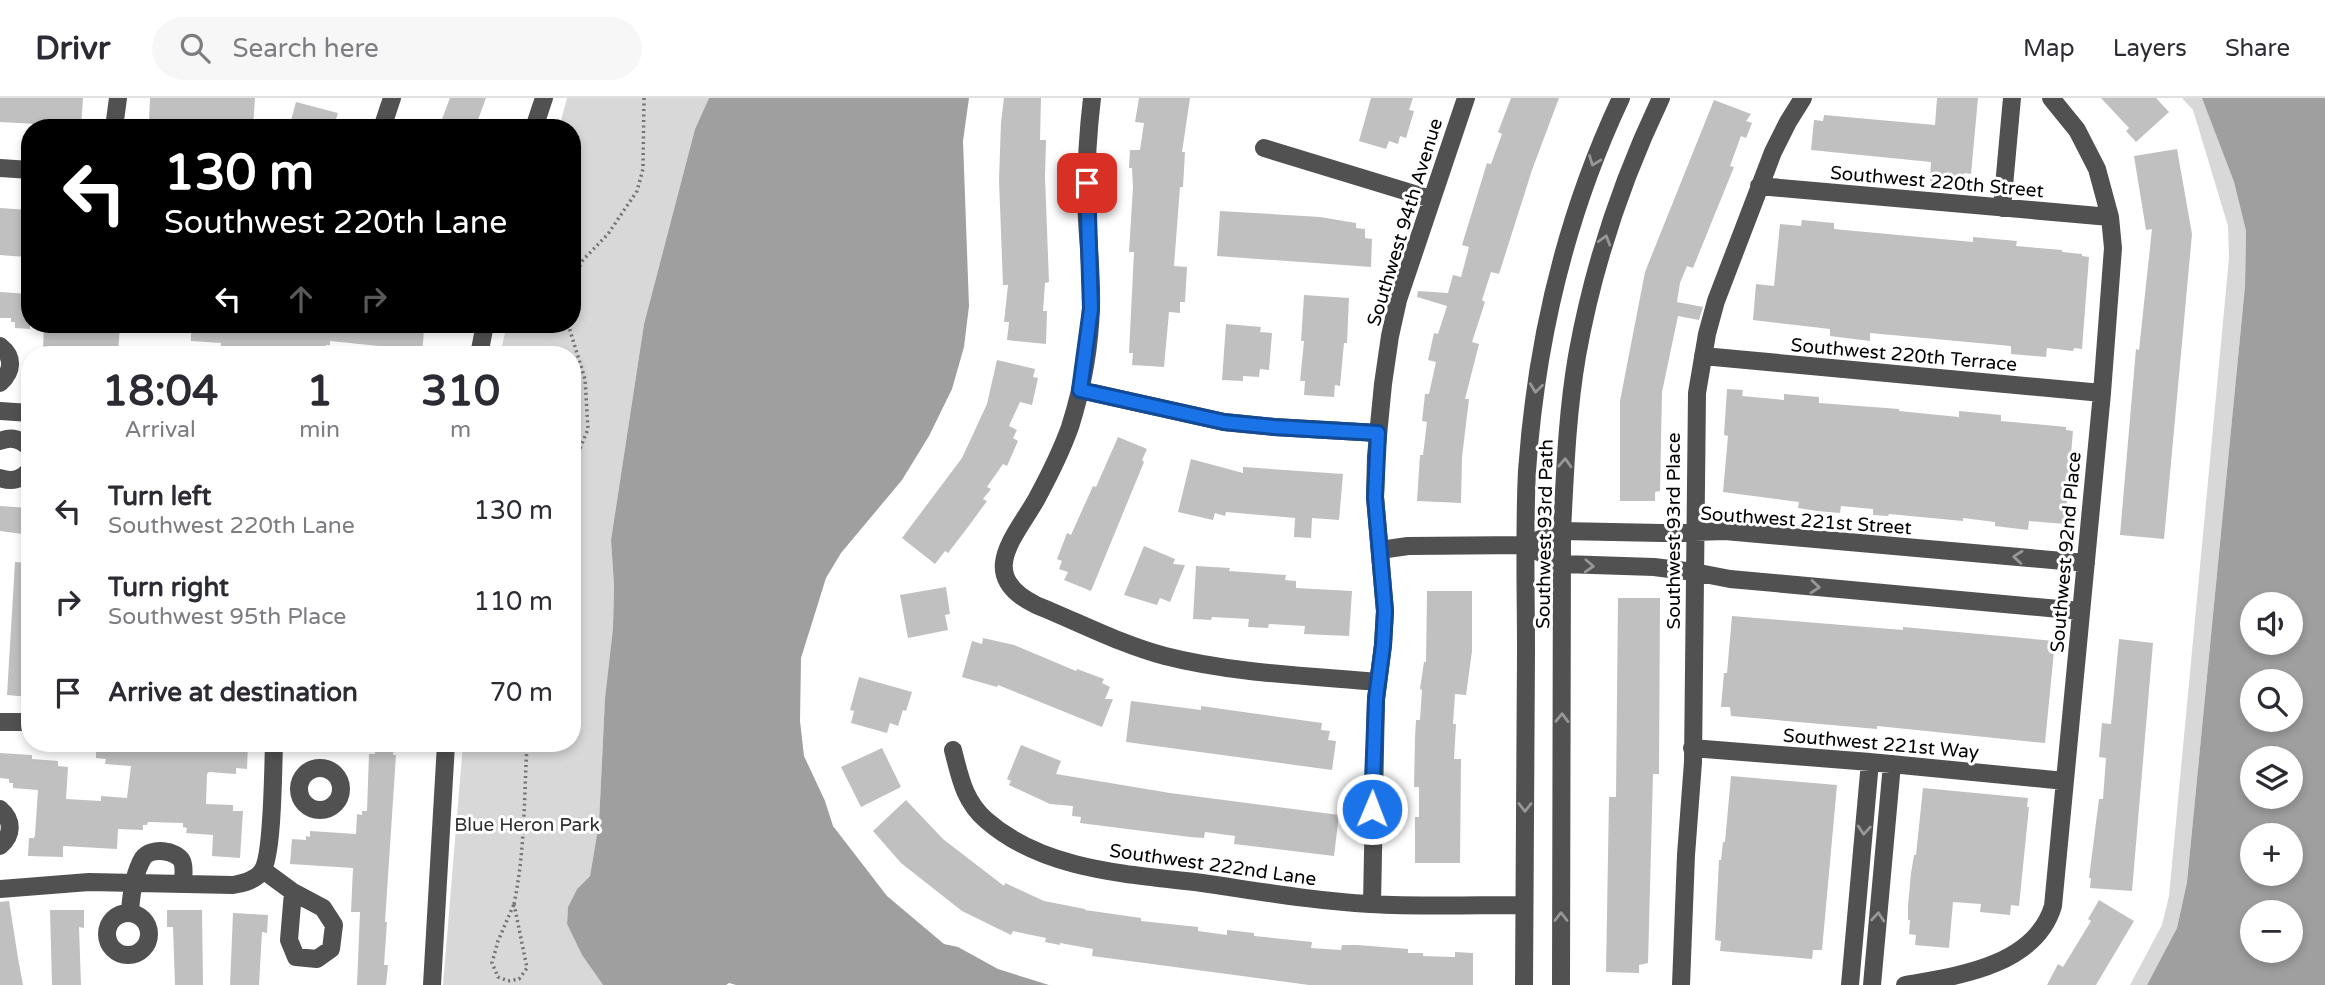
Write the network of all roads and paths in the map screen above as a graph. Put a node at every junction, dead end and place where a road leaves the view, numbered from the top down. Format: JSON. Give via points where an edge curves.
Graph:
{"nodes":[{"id":1,"x":118,"y":98,"type":"edge"},
{"id":2,"x":392,"y":98,"type":"edge"},
{"id":3,"x":544,"y":98,"type":"edge"},
{"id":4,"x":644,"y":98,"type":"edge"},
{"id":5,"x":1092,"y":98,"type":"edge"},
{"id":6,"x":1466,"y":98,"type":"edge"},
{"id":7,"x":1620,"y":98,"type":"edge"},
{"id":8,"x":1661,"y":98,"type":"edge"},
{"id":9,"x":1803,"y":98,"type":"edge"},
{"id":10,"x":2012,"y":98,"type":"edge"},
{"id":11,"x":2051,"y":98,"type":"edge"},
{"id":12,"x":115,"y":119,"type":"edge"},
{"id":13,"x":385,"y":119,"type":"edge"},
{"id":14,"x":537,"y":119,"type":"edge"},
{"id":15,"x":1264,"y":148,"type":"dead end"},
{"id":16,"x":0,"y":168,"type":"edge"},
{"id":17,"x":21,"y":169,"type":"edge"},
{"id":18,"x":1759,"y":186,"type":"junction"},
{"id":19,"x":1431,"y":199,"type":"junction"},
{"id":20,"x":2002,"y":208,"type":"junction"},
{"id":21,"x":2110,"y":218,"type":"junction"},
{"id":22,"x":581,"y":264,"type":"edge"},
{"id":23,"x":0,"y":346,"type":"edge"},
{"id":24,"x":1703,"y":356,"type":"junction"},
{"id":25,"x":581,"y":369,"type":"edge"},
{"id":26,"x":0,"y":383,"type":"edge"},
{"id":27,"x":1080,"y":390,"type":"junction"},
{"id":28,"x":2102,"y":393,"type":"junction"},
{"id":29,"x":15,"y":412,"type":"edge"},
{"id":30,"x":1378,"y":433,"type":"junction"},
{"id":31,"x":7,"y":439,"type":"edge"},
{"id":32,"x":581,"y":446,"type":"edge"},
{"id":33,"x":0,"y":478,"type":"edge"},
{"id":34,"x":21,"y":478,"type":"edge"},
{"id":35,"x":1562,"y":531,"type":"junction"},
{"id":36,"x":1695,"y":533,"type":"junction"},
{"id":37,"x":1525,"y":545,"type":"junction"},
{"id":38,"x":1380,"y":550,"type":"junction"},
{"id":39,"x":2086,"y":563,"type":"junction"},
{"id":40,"x":1563,"y":564,"type":"junction"},
{"id":41,"x":1694,"y":572,"type":"junction"},
{"id":42,"x":2081,"y":611,"type":"junction"},
{"id":43,"x":1377,"y":682,"type":"junction"},
{"id":44,"x":0,"y":722,"type":"edge"},
{"id":45,"x":21,"y":722,"type":"edge"},
{"id":46,"x":1692,"y":748,"type":"junction"},
{"id":47,"x":953,"y":750,"type":"dead end"},
{"id":48,"x":273,"y":752,"type":"edge"},
{"id":49,"x":446,"y":752,"type":"edge"},
{"id":50,"x":525,"y":752,"type":"edge"},
{"id":51,"x":1870,"y":762,"type":"junction"},
{"id":52,"x":1892,"y":764,"type":"junction"},
{"id":53,"x":2065,"y":781,"type":"junction"},
{"id":54,"x":271,"y":784,"type":"junction"},
{"id":55,"x":298,"y":786,"type":"dead end"},
{"id":56,"x":0,"y":809,"type":"edge"},
{"id":57,"x":0,"y":846,"type":"edge"},
{"id":58,"x":263,"y":870,"type":"junction"},
{"id":59,"x":135,"y":882,"type":"junction"},
{"id":60,"x":183,"y":883,"type":"junction"},
{"id":61,"x":0,"y":890,"type":"edge"},
{"id":62,"x":293,"y":892,"type":"dead end"},
{"id":63,"x":514,"y":904,"type":"junction"},
{"id":64,"x":1372,"y":904,"type":"junction"},
{"id":65,"x":1524,"y":905,"type":"junction"},
{"id":66,"x":130,"y":912,"type":"dead end"},
{"id":67,"x":432,"y":985,"type":"edge"},
{"id":68,"x":1524,"y":985,"type":"edge"},
{"id":69,"x":1561,"y":985,"type":"edge"},
{"id":70,"x":1681,"y":985,"type":"edge"},
{"id":71,"x":1850,"y":985,"type":"edge"},
{"id":72,"x":1872,"y":985,"type":"edge"},
{"id":73,"x":1905,"y":985,"type":"edge"}],
"edges":[{"from":1,"to":12,"type":"street"},
{"from":2,"to":13,"type":"street"},
{"from":3,"to":14,"type":"street"},
{"from":4,"to":22,"type":"path","via":[[643,169],[637,191]]},
{"from":5,"to":27,"type":"street","via":[[1086,188],[1091,309]]},
{"from":6,"to":19,"type":"street","name":"Southwest 94th Avenue"},
{"from":7,"to":37,"type":"street","name":"Southwest 93rd Path","one_way":true,"via":[[1578,204],[1550,304],[1534,406]]},
{"from":35,"to":8,"type":"street","name":"Southwest 93rd Path","one_way":true,"via":[[1570,404],[1591,290],[1621,190]]},
{"from":9,"to":18,"type":"street","name":"Southwest 93rd Place","via":[[1780,135]]},
{"from":10,"to":20,"type":"street"},
{"from":11,"to":21,"type":"street","name":"Southwest 92nd Place","via":[[2081,136],[2101,178]]},
{"from":15,"to":19,"type":"street"},
{"from":16,"to":17,"type":"street"},
{"from":18,"to":20,"type":"street","name":"Southwest 220th Street"},
{"from":18,"to":24,"type":"street","name":"Southwest 93rd Place","via":[[1716,301]]},
{"from":19,"to":30,"type":"street","name":"Southwest 94th Avenue","via":[[1393,318]]},
{"from":20,"to":21,"type":"street","name":"Southwest 220th Street"},
{"from":21,"to":28,"type":"street","name":"Southwest 92nd Place","via":[[2112,257]]},
{"from":23,"to":26,"type":"street","via":[[11,366]]},
{"from":24,"to":28,"type":"street","name":"Southwest 220th Terrace"},
{"from":24,"to":36,"type":"street","name":"Southwest 93rd Place","via":[[1696,409]]},
{"from":25,"to":32,"type":"path","via":[[588,429]]},
{"from":27,"to":30,"type":"street","via":[[1224,422]]},
{"from":27,"to":43,"type":"street","via":[[1054,466],[1006,550],[1009,584],[1025,600],[1160,655],[1252,670]]},
{"from":28,"to":39,"type":"street","name":"Southwest 92nd Place"},
{"from":29,"to":31,"type":"street"},
{"from":30,"to":38,"type":"street","name":"Southwest 94th Avenue","via":[[1374,490]]},
{"from":33,"to":34,"type":"street"},
{"from":35,"to":36,"type":"street","name":"Southwest 221st Street"},
{"from":35,"to":37,"type":"street","name":"Southwest 221st Street"},
{"from":35,"to":40,"type":"street","name":"Southwest 93rd Path"},
{"from":39,"to":36,"type":"street","name":"Southwest 221st Street","one_way":true,"via":[[1725,531]]},
{"from":36,"to":41,"type":"street","name":"Southwest 93rd Place"},
{"from":37,"to":38,"type":"street","name":"Southwest 221st Street","via":[[1408,545]]},
{"from":37,"to":40,"type":"street","name":"Southwest 221st Street"},
{"from":37,"to":65,"type":"street","name":"Southwest 93rd Path","one_way":true},
{"from":38,"to":43,"type":"street","name":"Southwest 94th Avenue","via":[[1385,630]]},
{"from":39,"to":42,"type":"street","name":"Southwest 92nd Place"},
{"from":40,"to":41,"type":"street","name":"Southwest 221st Street","one_way":true},
{"from":69,"to":40,"type":"street","name":"Southwest 93rd Path","one_way":true},
{"from":41,"to":42,"type":"street","name":"Southwest 221st Street","one_way":true},
{"from":41,"to":46,"type":"street","name":"Southwest 93rd Place"},
{"from":42,"to":53,"type":"street","name":"Southwest 92nd Place"},
{"from":43,"to":64,"type":"street","name":"Southwest 94th Avenue"},
{"from":44,"to":45,"type":"street"},
{"from":46,"to":51,"type":"street","name":"Southwest 221st Way"},
{"from":46,"to":70,"type":"street","name":"Southwest 93rd Place"},
{"from":47,"to":64,"type":"street","name":"Southwest 222nd Lane","via":[[964,791],[974,807],[1004,833],[1043,853],[1125,874]]},
{"from":48,"to":54,"type":"street"},
{"from":49,"to":67,"type":"street"},
{"from":50,"to":63,"type":"path"},
{"from":51,"to":52,"type":"street","name":"Southwest 221st Way"},
{"from":51,"to":71,"type":"street","one_way":true},
{"from":52,"to":53,"type":"street","name":"Southwest 221st Way"},
{"from":72,"to":52,"type":"street","one_way":true},
{"from":53,"to":73,"type":"street","name":"Southwest 92nd Place","via":[[2053,906],[2042,928],[2009,957]]},
{"from":54,"to":55,"type":"street"},
{"from":54,"to":58,"type":"street","via":[[269,845]]},
{"from":56,"to":57,"type":"street","via":[[10,827]]},
{"from":58,"to":60,"type":"street","via":[[233,885]]},
{"from":58,"to":62,"type":"street"},
{"from":59,"to":60,"type":"street"},
{"from":59,"to":60,"type":"street","via":[[144,857],[168,852],[181,859]]},
{"from":59,"to":61,"type":"street"},
{"from":59,"to":66,"type":"street"},
{"from":63,"to":63,"type":"path","via":[[492,963],[498,977],[508,981],[519,979],[527,968]]},
{"from":64,"to":65,"type":"street","name":"Southwest 222nd Lane"},
{"from":65,"to":68,"type":"street","name":"Southwest 93rd Path"}]}
